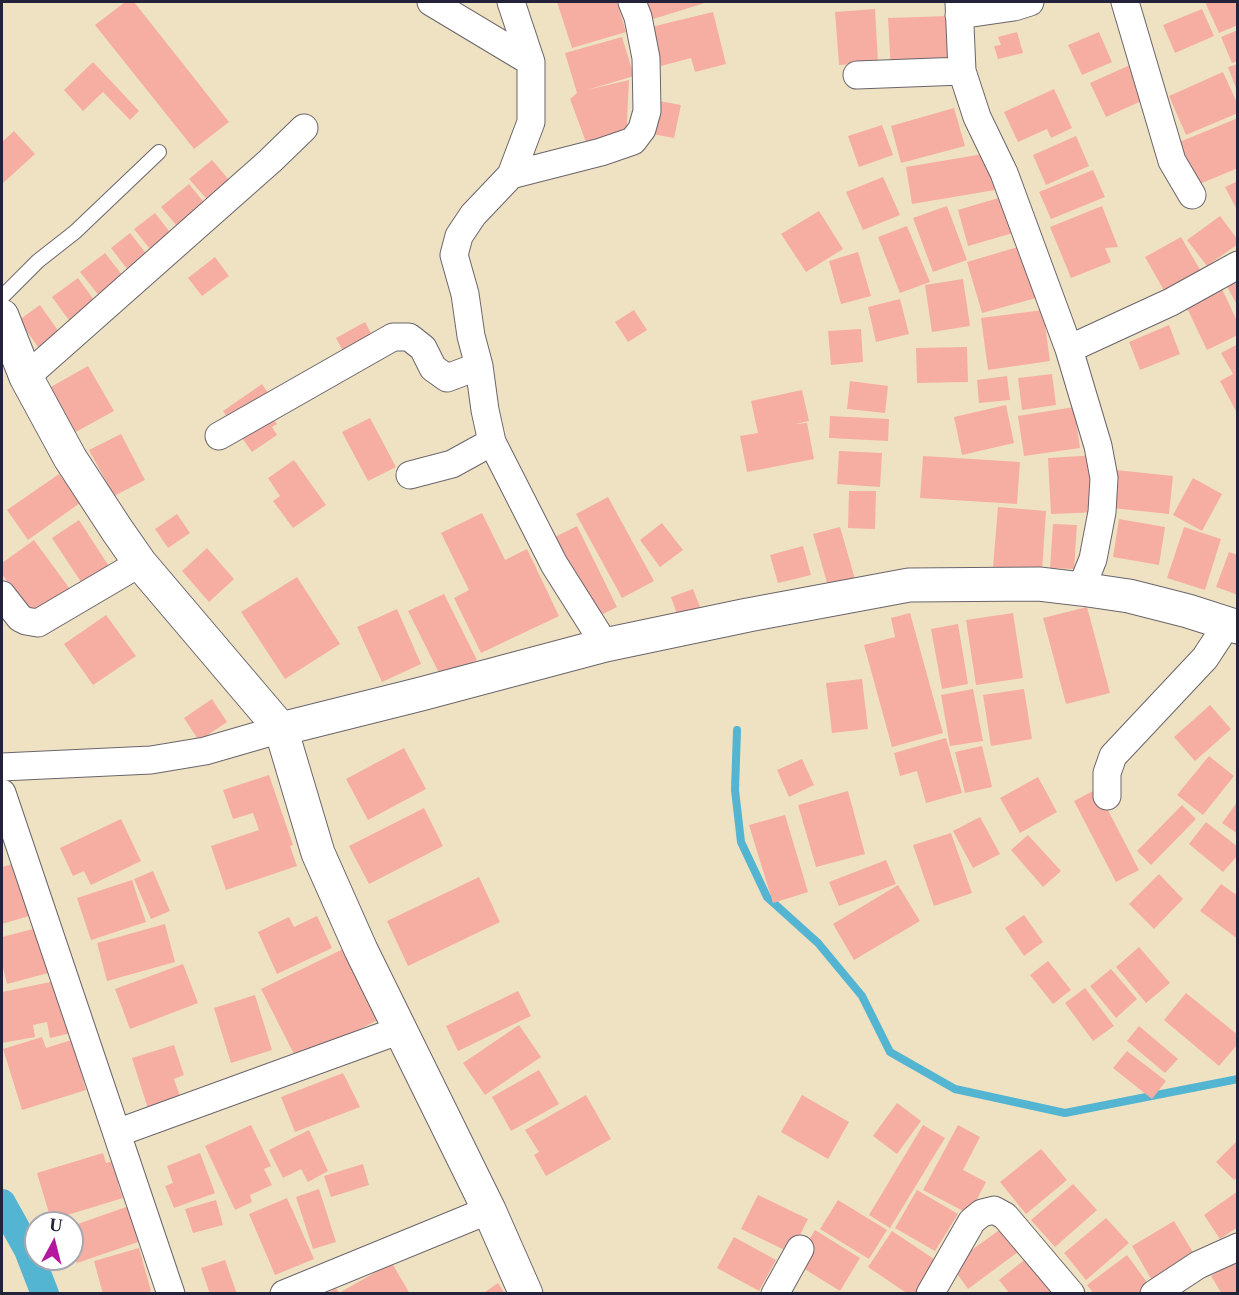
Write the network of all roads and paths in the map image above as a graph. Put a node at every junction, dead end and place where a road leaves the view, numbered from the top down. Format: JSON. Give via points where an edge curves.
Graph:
{"nodes":[{"id":1,"x":431,"y":2,"type":"edge"},
{"id":2,"x":512,"y":2,"type":"edge"},
{"id":3,"x":632,"y":2,"type":"edge"},
{"id":4,"x":1030,"y":2,"type":"edge"},
{"id":5,"x":1125,"y":2,"type":"edge"},
{"id":6,"x":959,"y":8,"type":"edge"},
{"id":7,"x":531,"y":63,"type":"junction"},
{"id":8,"x":962,"y":71,"type":"junction"},
{"id":9,"x":857,"y":75,"type":"dead end"},
{"id":10,"x":304,"y":128,"type":"dead end"},
{"id":11,"x":159,"y":152,"type":"dead end"},
{"id":12,"x":511,"y":175,"type":"junction"},
{"id":13,"x":1192,"y":195,"type":"dead end"},
{"id":14,"x":1238,"y":264,"type":"edge"},
{"id":15,"x":2,"y":297,"type":"edge"},
{"id":16,"x":2,"y":316,"type":"edge"},
{"id":17,"x":1069,"y":348,"type":"junction"},
{"id":18,"x":479,"y":366,"type":"junction"},
{"id":19,"x":26,"y":377,"type":"junction"},
{"id":20,"x":219,"y":436,"type":"dead end"},
{"id":21,"x":492,"y":442,"type":"junction"},
{"id":22,"x":410,"y":475,"type":"dead end"},
{"id":23,"x":140,"y":563,"type":"junction"},
{"id":24,"x":1081,"y":589,"type":"junction"},
{"id":25,"x":2,"y":595,"type":"edge"},
{"id":26,"x":1233,"y":625,"type":"edge"},
{"id":27,"x":605,"y":645,"type":"junction"},
{"id":28,"x":281,"y":729,"type":"junction"},
{"id":29,"x":2,"y":767,"type":"edge"},
{"id":30,"x":2,"y":793,"type":"edge"},
{"id":31,"x":1107,"y":796,"type":"dead end"},
{"id":32,"x":400,"y":1029,"type":"junction"},
{"id":33,"x":117,"y":1133,"type":"junction"},
{"id":34,"x":489,"y":1210,"type":"junction"},
{"id":35,"x":1238,"y":1247,"type":"edge"},
{"id":36,"x":800,"y":1250,"type":"dead end"},
{"id":37,"x":171,"y":1293,"type":"edge"},
{"id":38,"x":284,"y":1293,"type":"edge"},
{"id":39,"x":526,"y":1293,"type":"edge"},
{"id":40,"x":774,"y":1293,"type":"edge"},
{"id":41,"x":930,"y":1293,"type":"edge"},
{"id":42,"x":1071,"y":1293,"type":"edge"},
{"id":43,"x":1154,"y":1293,"type":"edge"}],
"edges":[{"from":1,"to":7,"type":"street"},
{"from":2,"to":7,"type":"street"},
{"from":3,"to":12,"type":"street","via":[[646,58],[647,111],[642,129],[633,141],[602,152]]},
{"from":4,"to":6,"type":"street","via":[[1014,7]]},
{"from":5,"to":13,"type":"street","via":[[1172,161]]},
{"from":6,"to":8,"type":"street"},
{"from":7,"to":12,"type":"street","via":[[531,122]]},
{"from":8,"to":9,"type":"street"},
{"from":8,"to":17,"type":"street"},
{"from":10,"to":19,"type":"street"},
{"from":11,"to":15,"type":"lane"},
{"from":12,"to":18,"type":"street","via":[[466,225],[454,255]]},
{"from":14,"to":17,"type":"street","via":[[1171,302]]},
{"from":16,"to":19,"type":"street"},
{"from":17,"to":24,"type":"street","via":[[1104,478],[1099,536]]},
{"from":18,"to":20,"type":"street","via":[[447,378],[433,368],[423,348],[409,337],[393,337]]},
{"from":18,"to":21,"type":"street"},
{"from":19,"to":23,"type":"street","via":[[70,458]]},
{"from":21,"to":22,"type":"street","via":[[452,464]]},
{"from":21,"to":27,"type":"street","via":[[554,564]]},
{"from":23,"to":25,"type":"street","via":[[38,623],[20,618]]},
{"from":23,"to":28,"type":"street"},
{"from":24,"to":26,"type":"street","via":[[1129,596]]},
{"from":24,"to":27,"type":"street","via":[[1039,584],[909,585]]},
{"from":26,"to":31,"type":"street","via":[[1113,756],[1107,773]]},
{"from":27,"to":28,"type":"street"},
{"from":28,"to":29,"type":"street","via":[[205,751],[151,760]]},
{"from":28,"to":32,"type":"street","via":[[318,853]]},
{"from":30,"to":33,"type":"street"},
{"from":32,"to":33,"type":"street"},
{"from":32,"to":34,"type":"street"},
{"from":33,"to":37,"type":"street"},
{"from":34,"to":38,"type":"street"},
{"from":34,"to":39,"type":"street"},
{"from":35,"to":43,"type":"street","via":[[1198,1265]]},
{"from":36,"to":40,"type":"street"},
{"from":41,"to":42,"type":"street","via":[[972,1221],[994,1210],[1005,1216]]}]}
